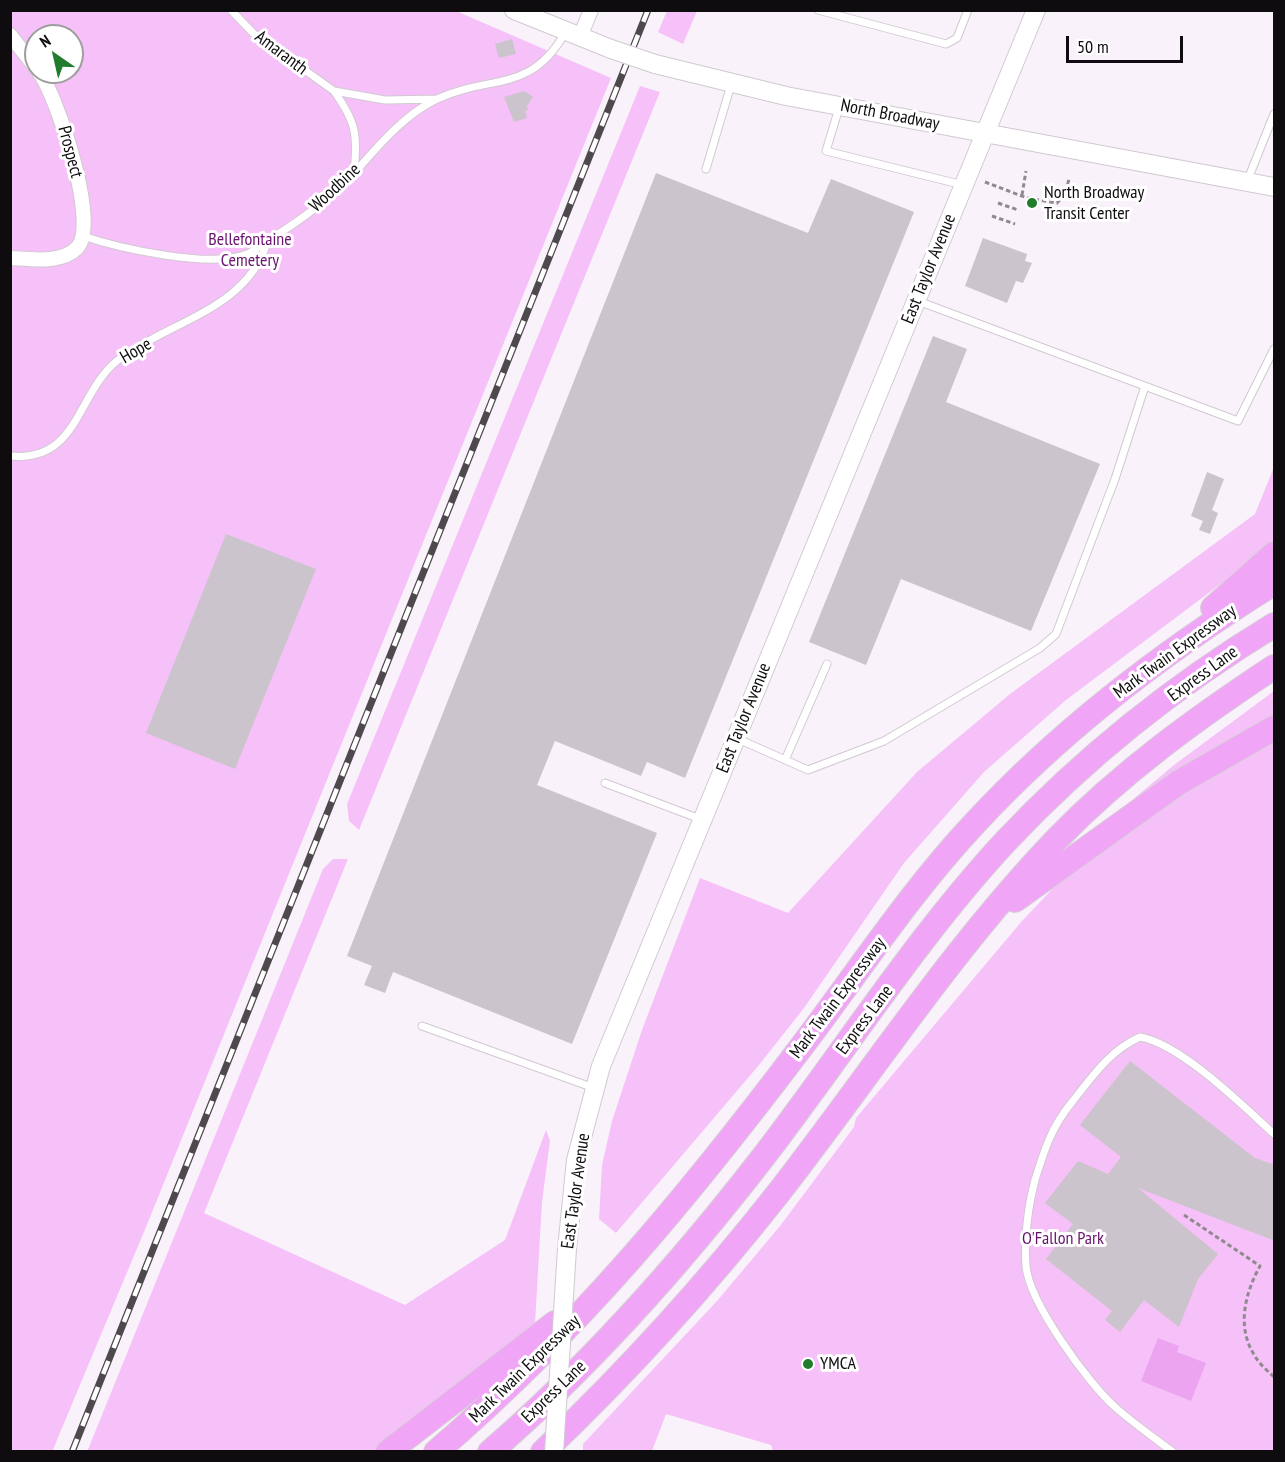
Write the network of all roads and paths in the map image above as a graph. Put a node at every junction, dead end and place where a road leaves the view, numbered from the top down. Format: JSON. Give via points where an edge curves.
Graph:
{"nodes":[{"id":1,"x":231,"y":10,"type":"edge"},
{"id":2,"x":514,"y":10,"type":"edge"},
{"id":3,"x":591,"y":10,"type":"edge"},
{"id":4,"x":818,"y":10,"type":"edge"},
{"id":5,"x":968,"y":10,"type":"edge"},
{"id":6,"x":1036,"y":10,"type":"edge"},
{"id":7,"x":573,"y":34,"type":"junction"},
{"id":8,"x":10,"y":35,"type":"edge"},
{"id":9,"x":24,"y":53,"type":"edge"},
{"id":10,"x":44,"y":84,"type":"edge"},
{"id":11,"x":732,"y":84,"type":"junction"},
{"id":12,"x":334,"y":91,"type":"junction"},
{"id":13,"x":437,"y":99,"type":"junction"},
{"id":14,"x":840,"y":106,"type":"junction"},
{"id":15,"x":1274,"y":117,"type":"edge"},
{"id":16,"x":985,"y":133,"type":"junction"},
{"id":17,"x":706,"y":169,"type":"dead end"},
{"id":18,"x":1026,"y":171,"type":"dead end"},
{"id":19,"x":354,"y":173,"type":"junction"},
{"id":20,"x":1069,"y":179,"type":"dead end"},
{"id":21,"x":985,"y":182,"type":"dead end"},
{"id":22,"x":1247,"y":182,"type":"junction"},
{"id":23,"x":963,"y":185,"type":"junction"},
{"id":24,"x":1275,"y":187,"type":"edge"},
{"id":25,"x":1021,"y":196,"type":"junction"},
{"id":26,"x":998,"y":203,"type":"dead end"},
{"id":27,"x":1018,"y":210,"type":"dead end"},
{"id":28,"x":992,"y":216,"type":"dead end"},
{"id":29,"x":1015,"y":224,"type":"dead end"},
{"id":30,"x":83,"y":236,"type":"junction"},
{"id":31,"x":267,"y":242,"type":"junction"},
{"id":32,"x":10,"y":258,"type":"edge"},
{"id":33,"x":916,"y":300,"type":"junction"},
{"id":34,"x":1275,"y":349,"type":"edge"},
{"id":35,"x":1144,"y":386,"type":"junction"},
{"id":36,"x":10,"y":456,"type":"edge"},
{"id":37,"x":1275,"y":554,"type":"edge"},
{"id":38,"x":1275,"y":583,"type":"edge"},
{"id":39,"x":1275,"y":625,"type":"edge"},
{"id":40,"x":827,"y":664,"type":"dead end"},
{"id":41,"x":1275,"y":667,"type":"edge"},
{"id":42,"x":1144,"y":672,"type":"junction"},
{"id":43,"x":1275,"y":728,"type":"edge"},
{"id":44,"x":736,"y":738,"type":"junction"},
{"id":45,"x":785,"y":760,"type":"junction"},
{"id":46,"x":605,"y":783,"type":"dead end"},
{"id":47,"x":702,"y":820,"type":"junction"},
{"id":48,"x":982,"y":925,"type":"junction"},
{"id":49,"x":422,"y":1026,"type":"dead end"},
{"id":50,"x":594,"y":1088,"type":"junction"},
{"id":51,"x":1275,"y":1134,"type":"edge"},
{"id":52,"x":1184,"y":1215,"type":"dead end"},
{"id":53,"x":623,"y":1270,"type":"junction"},
{"id":54,"x":1275,"y":1377,"type":"edge"},
{"id":55,"x":388,"y":1452,"type":"edge"},
{"id":56,"x":436,"y":1452,"type":"edge"},
{"id":57,"x":490,"y":1452,"type":"edge"},
{"id":58,"x":543,"y":1452,"type":"edge"},
{"id":59,"x":554,"y":1452,"type":"edge"},
{"id":60,"x":1173,"y":1452,"type":"edge"}],
"edges":[{"from":1,"to":12,"type":"lane","name":"Amaranth","via":[[253,33]]},
{"from":2,"to":7,"type":"street","name":"North Broadway"},
{"from":3,"to":7,"type":"street"},
{"from":4,"to":5,"type":"lane","via":[[945,44],[957,38]]},
{"from":6,"to":16,"type":"street","name":"East Taylor Avenue"},
{"from":7,"to":11,"type":"street","name":"North Broadway","bridge":true,"via":[[655,64]]},
{"from":7,"to":13,"type":"lane","name":"Woodbine","via":[[532,71]]},
{"from":8,"to":9,"type":"street"},
{"from":10,"to":30,"type":"street","name":"Prospect","via":[[75,162]]},
{"from":11,"to":14,"type":"street","name":"North Broadway"},
{"from":11,"to":17,"type":"lane"},
{"from":12,"to":13,"type":"lane","name":"Amaranth","via":[[385,100]]},
{"from":12,"to":19,"type":"lane","name":"Amaranth","via":[[349,112],[358,142]]},
{"from":13,"to":19,"type":"lane","name":"Woodbine","via":[[404,122]]},
{"from":14,"to":16,"type":"street","name":"North Broadway"},
{"from":14,"to":23,"type":"lane","via":[[826,151]]},
{"from":15,"to":22,"type":"lane"},
{"from":16,"to":22,"type":"street","name":"North Broadway"},
{"from":16,"to":23,"type":"street","name":"East Taylor Avenue"},
{"from":18,"to":25,"type":"path"},
{"from":19,"to":31,"type":"lane","name":"Woodbine","via":[[295,225]]},
{"from":20,"to":25,"type":"path","via":[[1060,203]]},
{"from":21,"to":25,"type":"path"},
{"from":22,"to":24,"type":"street","name":"North Broadway"},
{"from":23,"to":33,"type":"street","name":"East Taylor Avenue"},
{"from":26,"to":27,"type":"path"},
{"from":28,"to":29,"type":"path"},
{"from":30,"to":31,"type":"lane","name":"Woodbine","via":[[108,245],[207,259],[244,255]]},
{"from":30,"to":32,"type":"street","via":[[77,248],[59,258]]},
{"from":31,"to":36,"type":"lane","name":"Hope","via":[[258,266],[234,292],[120,359],[101,375],[64,439],[42,454]]},
{"from":33,"to":35,"type":"lane"},
{"from":33,"to":44,"type":"street","name":"East Taylor Avenue"},
{"from":34,"to":35,"type":"lane","via":[[1238,421]]},
{"from":35,"to":45,"type":"lane","via":[[1115,480],[1056,634],[1040,648],[884,741],[808,770]]},
{"from":37,"to":42,"type":"highway"},
{"from":38,"to":42,"type":"highway","name":"Mark Twain Expressway"},
{"from":39,"to":57,"type":"highway","name":"Express Lane","via":[[1131,727],[1045,801],[1005,842],[923,943],[712,1222],[599,1349]]},
{"from":40,"to":45,"type":"lane"},
{"from":41,"to":48,"type":"highway","via":[[1186,728],[1100,798],[1059,836]]},
{"from":42,"to":53,"type":"highway","name":"Mark Twain Expressway","via":[[1056,744],[973,824],[698,1181]]},
{"from":43,"to":48,"type":"highway","via":[[1178,783]]},
{"from":44,"to":45,"type":"lane"},
{"from":44,"to":47,"type":"street","name":"East Taylor Avenue"},
{"from":46,"to":47,"type":"lane"},
{"from":47,"to":50,"type":"street","name":"East Taylor Avenue"},
{"from":48,"to":58,"type":"highway","via":[[716,1270],[632,1363]]},
{"from":49,"to":50,"type":"lane"},
{"from":50,"to":59,"type":"street","name":"East Taylor Avenue","bridge":true,"via":[[576,1160]]},
{"from":51,"to":60,"type":"lane","via":[[1221,1085],[1166,1046],[1140,1037],[1122,1045],[1108,1058],[1055,1122],[1046,1143],[1032,1190],[1027,1244],[1026,1267],[1037,1301],[1095,1386],[1139,1428]]},
{"from":52,"to":54,"type":"path","via":[[1260,1266],[1244,1307],[1246,1330],[1255,1357]]},
{"from":53,"to":55,"type":"highway"},
{"from":53,"to":56,"type":"highway","name":"Mark Twain Expressway","via":[[527,1369]]}]}
